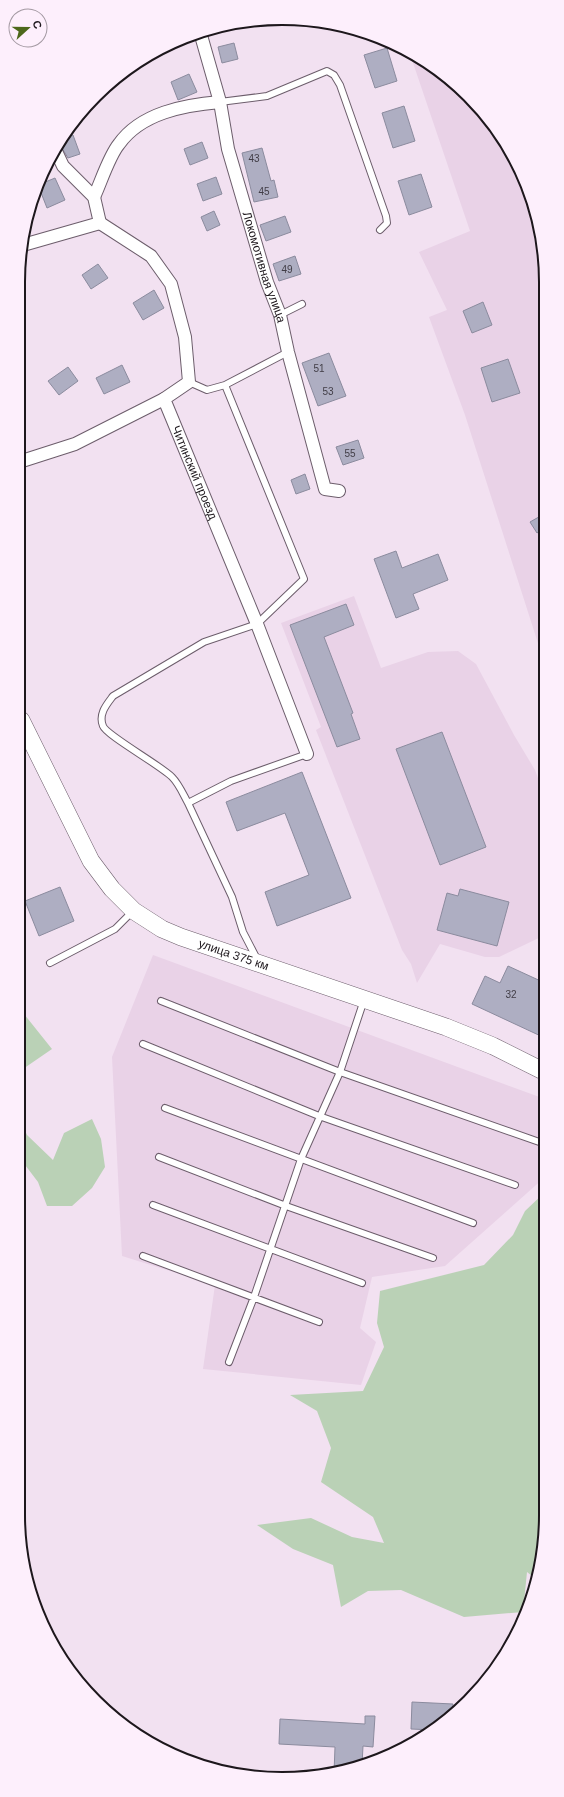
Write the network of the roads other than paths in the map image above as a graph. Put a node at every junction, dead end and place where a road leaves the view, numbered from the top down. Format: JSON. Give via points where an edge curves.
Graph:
{"nodes":[{"id":1,"x":202,"y":38,"type":"edge"},
{"id":2,"x":220,"y":102,"type":"junction"},
{"id":3,"x":58,"y":155,"type":"edge"},
{"id":4,"x":94,"y":197,"type":"junction"},
{"id":5,"x":100,"y":223,"type":"junction"},
{"id":6,"x":380,"y":230,"type":"dead end"},
{"id":7,"x":28,"y":244,"type":"edge"},
{"id":8,"x":302,"y":304,"type":"dead end"},
{"id":9,"x":280,"y":315,"type":"junction"},
{"id":10,"x":288,"y":352,"type":"junction"},
{"id":11,"x":189,"y":382,"type":"junction"},
{"id":12,"x":225,"y":385,"type":"junction"},
{"id":13,"x":164,"y":399,"type":"junction"},
{"id":14,"x":25,"y":460,"type":"edge"},
{"id":15,"x":339,"y":491,"type":"dead end"},
{"id":16,"x":257,"y":624,"type":"junction"},
{"id":17,"x":25,"y":728,"type":"edge"},
{"id":18,"x":307,"y":754,"type":"joint"},
{"id":19,"x":188,"y":803,"type":"junction"},
{"id":20,"x":134,"y":911,"type":"junction"},
{"id":21,"x":50,"y":963,"type":"dead end"},
{"id":22,"x":258,"y":963,"type":"junction"},
{"id":23,"x":364,"y":1000,"type":"junction"},
{"id":24,"x":162,"y":1001,"type":"dead end"},
{"id":25,"x":143,"y":1044,"type":"dead end"},
{"id":26,"x":539,"y":1069,"type":"edge"},
{"id":27,"x":340,"y":1072,"type":"junction"},
{"id":28,"x":166,"y":1108,"type":"dead end"},
{"id":29,"x":319,"y":1116,"type":"junction"},
{"id":30,"x":539,"y":1142,"type":"edge"},
{"id":31,"x":159,"y":1157,"type":"dead end"},
{"id":32,"x":301,"y":1158,"type":"junction"},
{"id":33,"x":515,"y":1184,"type":"dead end"},
{"id":34,"x":153,"y":1205,"type":"dead end"},
{"id":35,"x":286,"y":1206,"type":"junction"},
{"id":36,"x":473,"y":1224,"type":"dead end"},
{"id":37,"x":269,"y":1249,"type":"junction"},
{"id":38,"x":143,"y":1256,"type":"dead end"},
{"id":39,"x":433,"y":1258,"type":"dead end"},
{"id":40,"x":362,"y":1283,"type":"dead end"},
{"id":41,"x":254,"y":1297,"type":"junction"},
{"id":42,"x":319,"y":1322,"type":"dead end"},
{"id":43,"x":229,"y":1362,"type":"dead end"}],
"edges":[{"from":1,"to":2,"type":"street","name":"Локомотивная улица"},
{"from":2,"to":4,"type":"street","via":[[191,104],[151,118],[132,128],[118,145]]},
{"from":2,"to":6,"type":"lane","via":[[267,96],[327,71],[334,75],[340,85],[386,216],[387,223]]},
{"from":2,"to":9,"type":"street","name":"Локомотивная улица","via":[[228,149],[267,282]]},
{"from":3,"to":4,"type":"street","via":[[63,166]]},
{"from":4,"to":5,"type":"street"},
{"from":5,"to":7,"type":"street"},
{"from":5,"to":11,"type":"street","via":[[151,256],[171,284],[185,337]]},
{"from":8,"to":9,"type":"lane"},
{"from":9,"to":10,"type":"street","name":"Локомотивная улица"},
{"from":10,"to":12,"type":"lane"},
{"from":10,"to":15,"type":"street","name":"Локомотивная улица","via":[[325,489]]},
{"from":11,"to":12,"type":"lane","via":[[207,390]]},
{"from":11,"to":13,"type":"street"},
{"from":12,"to":16,"type":"lane","via":[[304,579]]},
{"from":13,"to":14,"type":"street","via":[[75,444]]},
{"from":13,"to":16,"type":"street","name":"Читинский проезд"},
{"from":16,"to":18,"type":"street","name":"Читинский проезд"},
{"from":16,"to":19,"type":"lane","via":[[204,642],[113,696],[105,706],[103,726],[109,734],[172,777]]},
{"from":17,"to":20,"type":"main road","name":"улица 375 км","via":[[91,861],[112,889]]},
{"from":18,"to":19,"type":"lane","via":[[231,782]]},
{"from":19,"to":22,"type":"lane","via":[[232,897],[243,932]]},
{"from":20,"to":21,"type":"lane","via":[[115,929]]},
{"from":20,"to":22,"type":"main road","name":"улица 375 км","via":[[162,929],[181,937]]},
{"from":22,"to":23,"type":"main road","name":"улица 375 км"},
{"from":23,"to":26,"type":"main road","name":"улица 375 км","via":[[446,1027],[493,1046]]},
{"from":23,"to":27,"type":"lane"},
{"from":24,"to":27,"type":"lane"},
{"from":25,"to":29,"type":"lane"},
{"from":27,"to":29,"type":"lane"},
{"from":27,"to":30,"type":"lane"},
{"from":28,"to":32,"type":"lane"},
{"from":29,"to":32,"type":"lane"},
{"from":29,"to":33,"type":"lane"},
{"from":31,"to":35,"type":"lane"},
{"from":32,"to":35,"type":"lane"},
{"from":32,"to":36,"type":"lane"},
{"from":34,"to":37,"type":"lane"},
{"from":35,"to":37,"type":"lane"},
{"from":35,"to":39,"type":"lane"},
{"from":37,"to":40,"type":"lane"},
{"from":37,"to":41,"type":"lane"},
{"from":38,"to":41,"type":"lane"},
{"from":41,"to":42,"type":"lane"},
{"from":41,"to":43,"type":"lane"}]}
